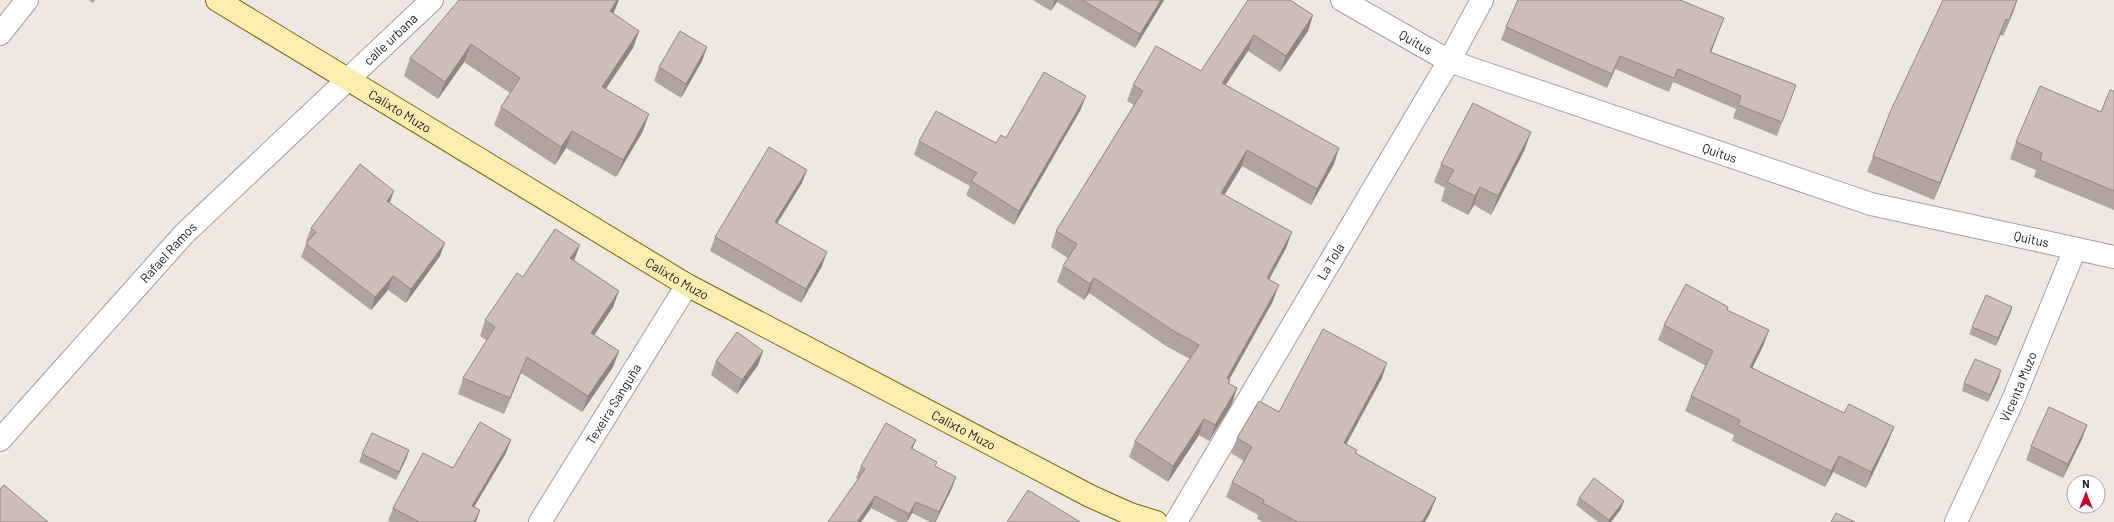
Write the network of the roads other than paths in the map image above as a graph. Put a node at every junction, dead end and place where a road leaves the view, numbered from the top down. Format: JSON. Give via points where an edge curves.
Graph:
{"nodes":[{"id":1,"x":27,"y":0,"type":"edge"},
{"id":2,"x":217,"y":0,"type":"edge"},
{"id":3,"x":432,"y":0,"type":"edge"},
{"id":4,"x":1342,"y":0,"type":"edge"},
{"id":5,"x":1482,"y":0,"type":"edge"},
{"id":6,"x":0,"y":34,"type":"edge"},
{"id":7,"x":1449,"y":61,"type":"junction"},
{"id":8,"x":350,"y":79,"type":"junction"},
{"id":9,"x":2075,"y":249,"type":"junction"},
{"id":10,"x":2114,"y":257,"type":"edge"},
{"id":11,"x":687,"y":285,"type":"junction"},
{"id":12,"x":0,"y":440,"type":"edge"},
{"id":13,"x":1127,"y":518,"type":"edge"},
{"id":14,"x":540,"y":522,"type":"edge"},
{"id":15,"x":1156,"y":522,"type":"edge"},
{"id":16,"x":1176,"y":522,"type":"edge"},
{"id":17,"x":1956,"y":522,"type":"edge"}],
"edges":[{"from":1,"to":6,"type":"street"},
{"from":2,"to":8,"type":"street","name":"Calixto Muzo"},
{"from":3,"to":8,"type":"street","name":"calle urbana"},
{"from":4,"to":7,"type":"street","name":"Quitus"},
{"from":5,"to":7,"type":"street","name":"La Tola"},
{"from":7,"to":9,"type":"street","name":"Quitus","via":[[1871,204]]},
{"from":7,"to":16,"type":"street","name":"La Tola"},
{"from":8,"to":11,"type":"street","name":"Calixto Muzo"},
{"from":8,"to":12,"type":"street","name":"Rafael Ramos","via":[[184,234]]},
{"from":9,"to":10,"type":"street","name":"Quitus"},
{"from":9,"to":17,"type":"street","name":"Vicenta Muzo","via":[[2013,400]]},
{"from":11,"to":13,"type":"street","name":"Calixto Muzo","via":[[1090,496]]},
{"from":11,"to":14,"type":"street","name":"Texeira Sanguña"},
{"from":13,"to":15,"type":"street","name":"Calixto Muzo"}]}
